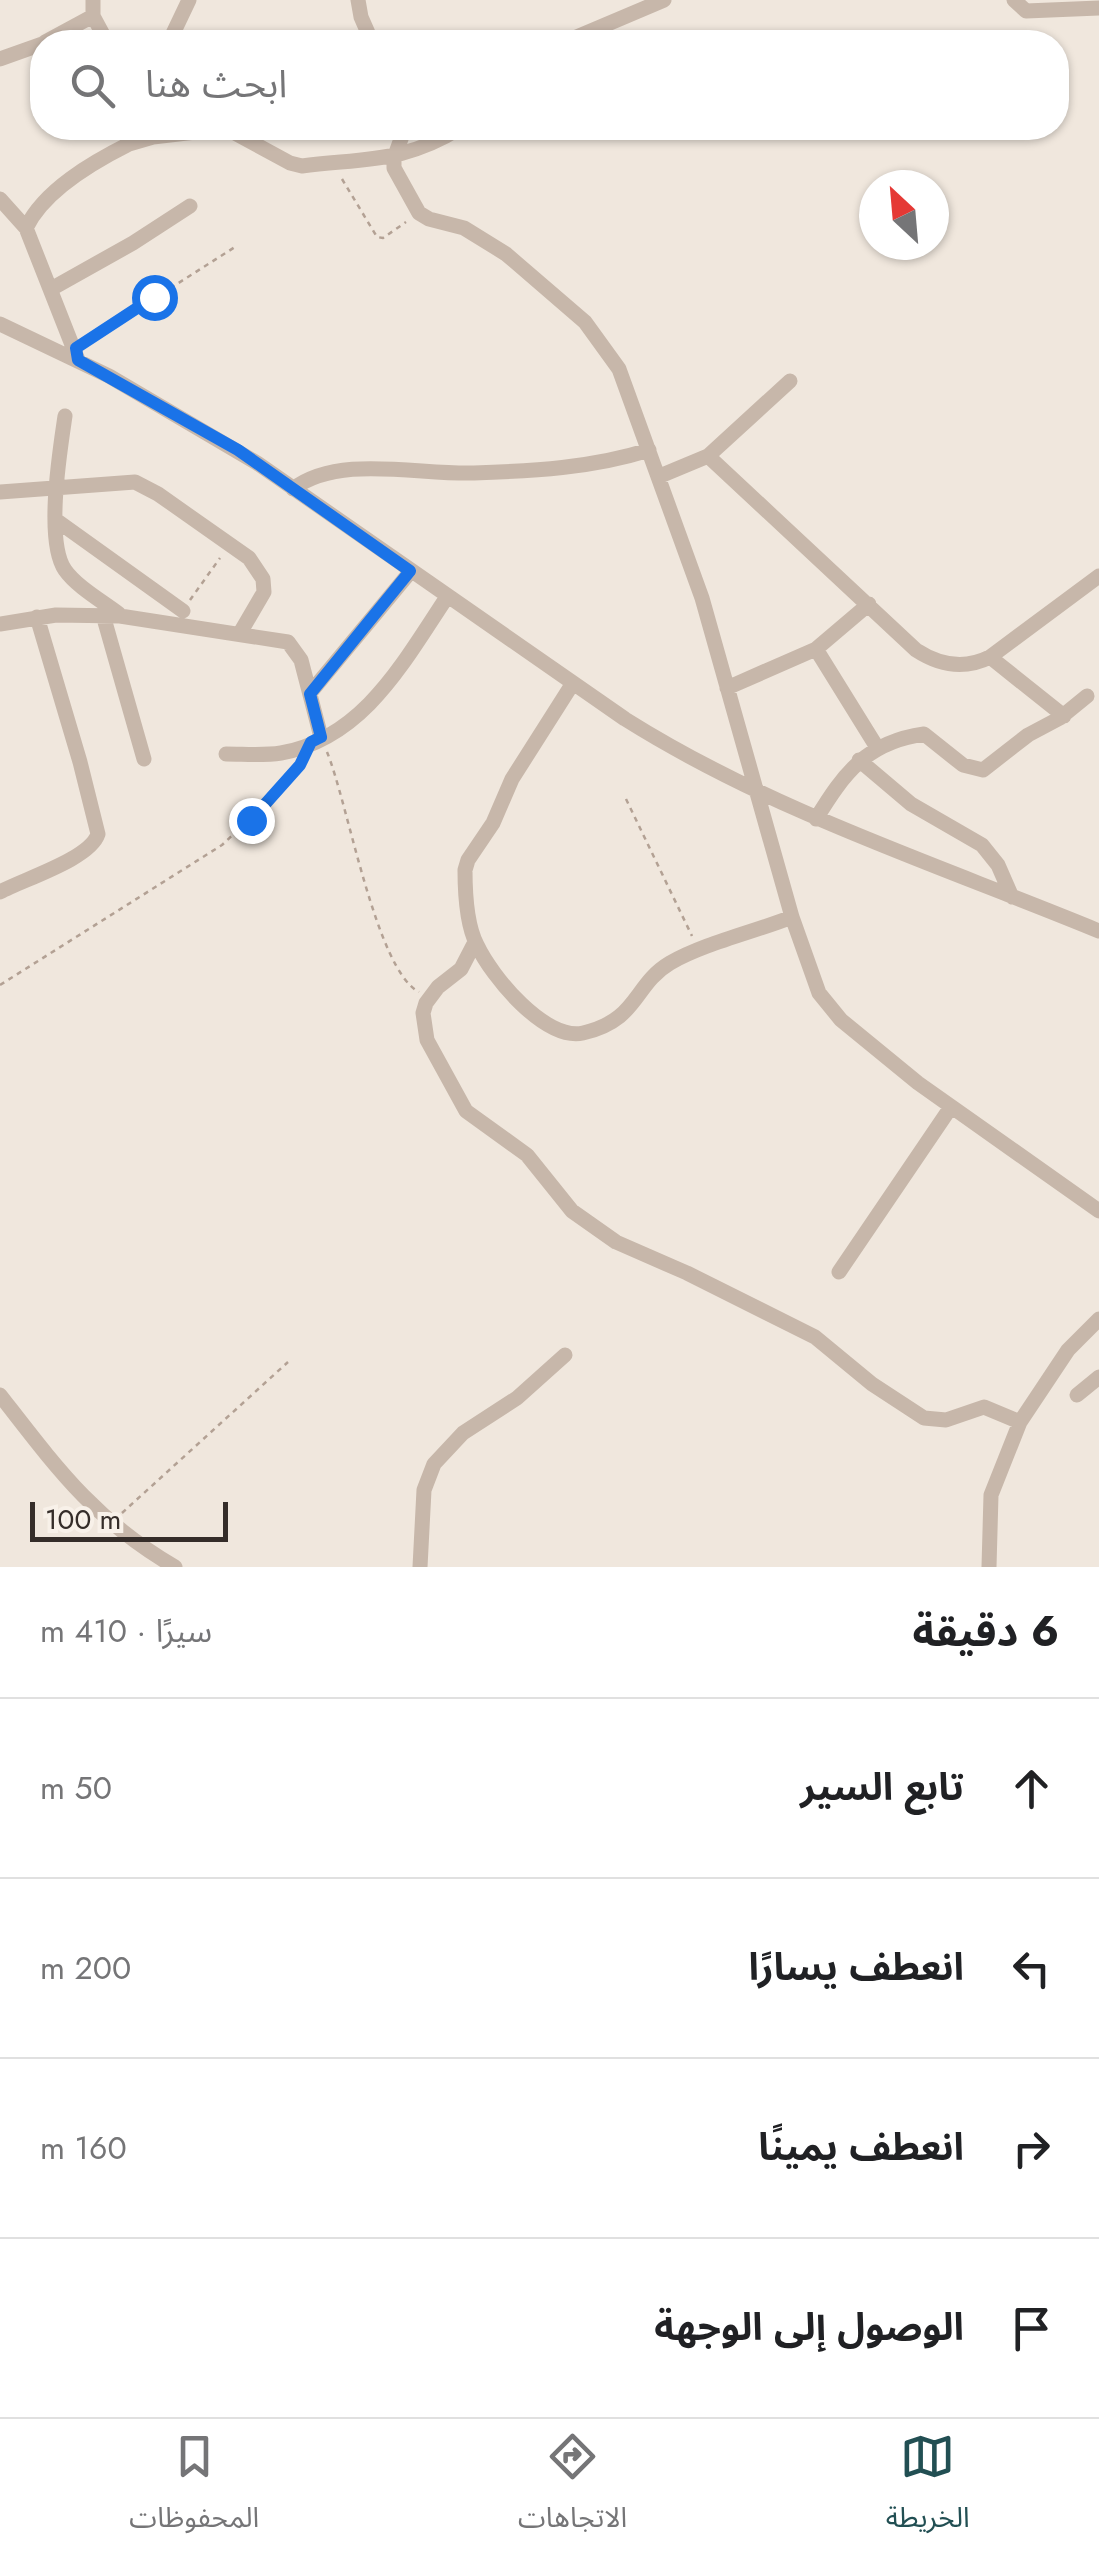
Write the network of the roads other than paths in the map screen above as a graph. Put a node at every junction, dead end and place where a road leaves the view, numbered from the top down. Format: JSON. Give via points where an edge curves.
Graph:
{"nodes":[{"id":1,"x":189,"y":0,"type":"edge"},
{"id":2,"x":358,"y":0,"type":"edge"},
{"id":3,"x":664,"y":0,"type":"edge"},
{"id":4,"x":1014,"y":0,"type":"edge"},
{"id":5,"x":92,"y":8,"type":"edge"},
{"id":6,"x":1099,"y":8,"type":"edge"},
{"id":7,"x":62,"y":30,"type":"edge"},
{"id":8,"x":175,"y":30,"type":"edge"},
{"id":9,"x":368,"y":30,"type":"edge"},
{"id":10,"x":594,"y":30,"type":"edge"},
{"id":11,"x":30,"y":48,"type":"edge"},
{"id":12,"x":0,"y":59,"type":"edge"},
{"id":13,"x":125,"y":140,"type":"edge"},
{"id":14,"x":250,"y":140,"type":"edge"},
{"id":15,"x":401,"y":140,"type":"edge"},
{"id":16,"x":438,"y":140,"type":"edge"},
{"id":17,"x":394,"y":158,"type":"junction"},
{"id":18,"x":190,"y":206,"type":"dead end"},
{"id":19,"x":2,"y":207,"type":"edge"},
{"id":20,"x":26,"y":228,"type":"junction"},
{"id":21,"x":51,"y":288,"type":"junction"},
{"id":22,"x":0,"y":324,"type":"edge"},
{"id":23,"x":77,"y":354,"type":"junction"},
{"id":24,"x":790,"y":381,"type":"dead end"},
{"id":25,"x":65,"y":416,"type":"dead end"},
{"id":26,"x":649,"y":450,"type":"junction"},
{"id":27,"x":708,"y":456,"type":"junction"},
{"id":28,"x":660,"y":476,"type":"junction"},
{"id":29,"x":58,"y":488,"type":"junction"},
{"id":30,"x":294,"y":489,"type":"junction"},
{"id":31,"x":0,"y":492,"type":"edge"},
{"id":32,"x":56,"y":520,"type":"junction"},
{"id":33,"x":410,"y":571,"type":"junction"},
{"id":34,"x":1099,"y":576,"type":"edge"},
{"id":35,"x":447,"y":596,"type":"junction"},
{"id":36,"x":869,"y":604,"type":"junction"},
{"id":37,"x":183,"y":611,"type":"road end"},
{"id":38,"x":103,"y":615,"type":"junction"},
{"id":39,"x":120,"y":616,"type":"junction"},
{"id":40,"x":36,"y":618,"type":"junction"},
{"id":41,"x":0,"y":624,"type":"edge"},
{"id":42,"x":240,"y":633,"type":"junction"},
{"id":43,"x":816,"y":649,"type":"junction"},
{"id":44,"x":990,"y":657,"type":"junction"},
{"id":45,"x":574,"y":683,"type":"junction"},
{"id":46,"x":727,"y":688,"type":"junction"},
{"id":47,"x":310,"y":694,"type":"junction"},
{"id":48,"x":1087,"y":696,"type":"dead end"},
{"id":49,"x":1064,"y":716,"type":"junction"},
{"id":50,"x":316,"y":740,"type":"junction"},
{"id":51,"x":878,"y":749,"type":"junction"},
{"id":52,"x":226,"y":754,"type":"dead end"},
{"id":53,"x":144,"y":759,"type":"dead end"},
{"id":54,"x":859,"y":760,"type":"junction"},
{"id":55,"x":759,"y":794,"type":"junction"},
{"id":56,"x":816,"y":819,"type":"junction"},
{"id":57,"x":0,"y":892,"type":"edge"},
{"id":58,"x":1012,"y":896,"type":"junction"},
{"id":59,"x":792,"y":918,"type":"junction"},
{"id":60,"x":1099,"y":931,"type":"edge"},
{"id":61,"x":475,"y":942,"type":"junction"},
{"id":62,"x":951,"y":1108,"type":"junction"},
{"id":63,"x":1099,"y":1211,"type":"edge"},
{"id":64,"x":839,"y":1272,"type":"dead end"},
{"id":65,"x":1099,"y":1320,"type":"edge"},
{"id":66,"x":565,"y":1355,"type":"dead end"},
{"id":67,"x":1099,"y":1377,"type":"edge"},
{"id":68,"x":0,"y":1395,"type":"edge"},
{"id":69,"x":1076,"y":1395,"type":"dead end"},
{"id":70,"x":1020,"y":1422,"type":"junction"},
{"id":71,"x":174,"y":1567,"type":"edge"},
{"id":72,"x":420,"y":1567,"type":"edge"},
{"id":73,"x":989,"y":1567,"type":"edge"}],
"edges":[{"from":1,"to":8,"type":"street"},
{"from":2,"to":9,"type":"street"},
{"from":3,"to":10,"type":"street"},
{"from":4,"to":6,"type":"street","via":[[1026,11]]},
{"from":5,"to":7,"type":"street"},
{"from":11,"to":12,"type":"street"},
{"from":13,"to":20,"type":"street","via":[[63,186]]},
{"from":14,"to":17,"type":"street","via":[[297,165]]},
{"from":15,"to":17,"type":"street"},
{"from":16,"to":17,"type":"street"},
{"from":17,"to":26,"type":"street","via":[[419,212],[464,228],[506,254],[586,322],[619,368]]},
{"from":18,"to":21,"type":"street"},
{"from":19,"to":20,"type":"street"},
{"from":20,"to":21,"type":"street"},
{"from":21,"to":23,"type":"street"},
{"from":22,"to":23,"type":"street"},
{"from":23,"to":30,"type":"street"},
{"from":24,"to":27,"type":"street"},
{"from":25,"to":29,"type":"street"},
{"from":26,"to":28,"type":"street"},
{"from":26,"to":30,"type":"street","via":[[592,464],[510,471],[334,470]]},
{"from":27,"to":28,"type":"street"},
{"from":27,"to":36,"type":"street"},
{"from":28,"to":46,"type":"street"},
{"from":29,"to":31,"type":"street"},
{"from":29,"to":32,"type":"street"},
{"from":29,"to":42,"type":"street","via":[[135,482],[254,564],[264,586]]},
{"from":30,"to":33,"type":"street"},
{"from":32,"to":37,"type":"street"},
{"from":32,"to":39,"type":"street","via":[[62,566]]},
{"from":33,"to":35,"type":"street"},
{"from":33,"to":47,"type":"street"},
{"from":34,"to":44,"type":"street"},
{"from":35,"to":45,"type":"street"},
{"from":35,"to":50,"type":"street","via":[[365,711]]},
{"from":36,"to":43,"type":"street"},
{"from":36,"to":44,"type":"street","via":[[930,659],[960,665]]},
{"from":38,"to":39,"type":"street"},
{"from":38,"to":40,"type":"street"},
{"from":38,"to":53,"type":"street"},
{"from":39,"to":42,"type":"street"},
{"from":40,"to":41,"type":"street"},
{"from":40,"to":57,"type":"street","via":[[98,834],[81,854]]},
{"from":42,"to":47,"type":"street","via":[[292,645]]},
{"from":43,"to":46,"type":"street"},
{"from":43,"to":51,"type":"street"},
{"from":44,"to":49,"type":"street"},
{"from":45,"to":55,"type":"street","via":[[681,754]]},
{"from":45,"to":61,"type":"street","via":[[468,860]]},
{"from":46,"to":55,"type":"street"},
{"from":47,"to":50,"type":"street"},
{"from":48,"to":49,"type":"street"},
{"from":49,"to":51,"type":"street","via":[[984,770],[963,765],[924,734]]},
{"from":50,"to":52,"type":"street","via":[[282,752]]},
{"from":51,"to":54,"type":"street"},
{"from":54,"to":56,"type":"street"},
{"from":54,"to":58,"type":"street","via":[[911,804],[982,844]]},
{"from":55,"to":56,"type":"street"},
{"from":55,"to":59,"type":"street"},
{"from":56,"to":58,"type":"street"},
{"from":58,"to":60,"type":"street"},
{"from":59,"to":61,"type":"street","via":[[664,968],[619,1019],[570,1034],[534,1016]]},
{"from":59,"to":62,"type":"street","via":[[830,1009]]},
{"from":61,"to":70,"type":"street","via":[[461,969],[430,996],[427,1040],[466,1111],[526,1155],[583,1221],[815,1337],[924,1418],[946,1420],[984,1407]]},
{"from":62,"to":63,"type":"street"},
{"from":62,"to":64,"type":"street"},
{"from":65,"to":70,"type":"street","via":[[1068,1350]]},
{"from":66,"to":72,"type":"street","via":[[518,1398],[462,1432],[434,1464],[424,1490]]},
{"from":67,"to":69,"type":"street"},
{"from":68,"to":71,"type":"street","via":[[110,1524]]},
{"from":70,"to":73,"type":"street","via":[[991,1495]]}]}
